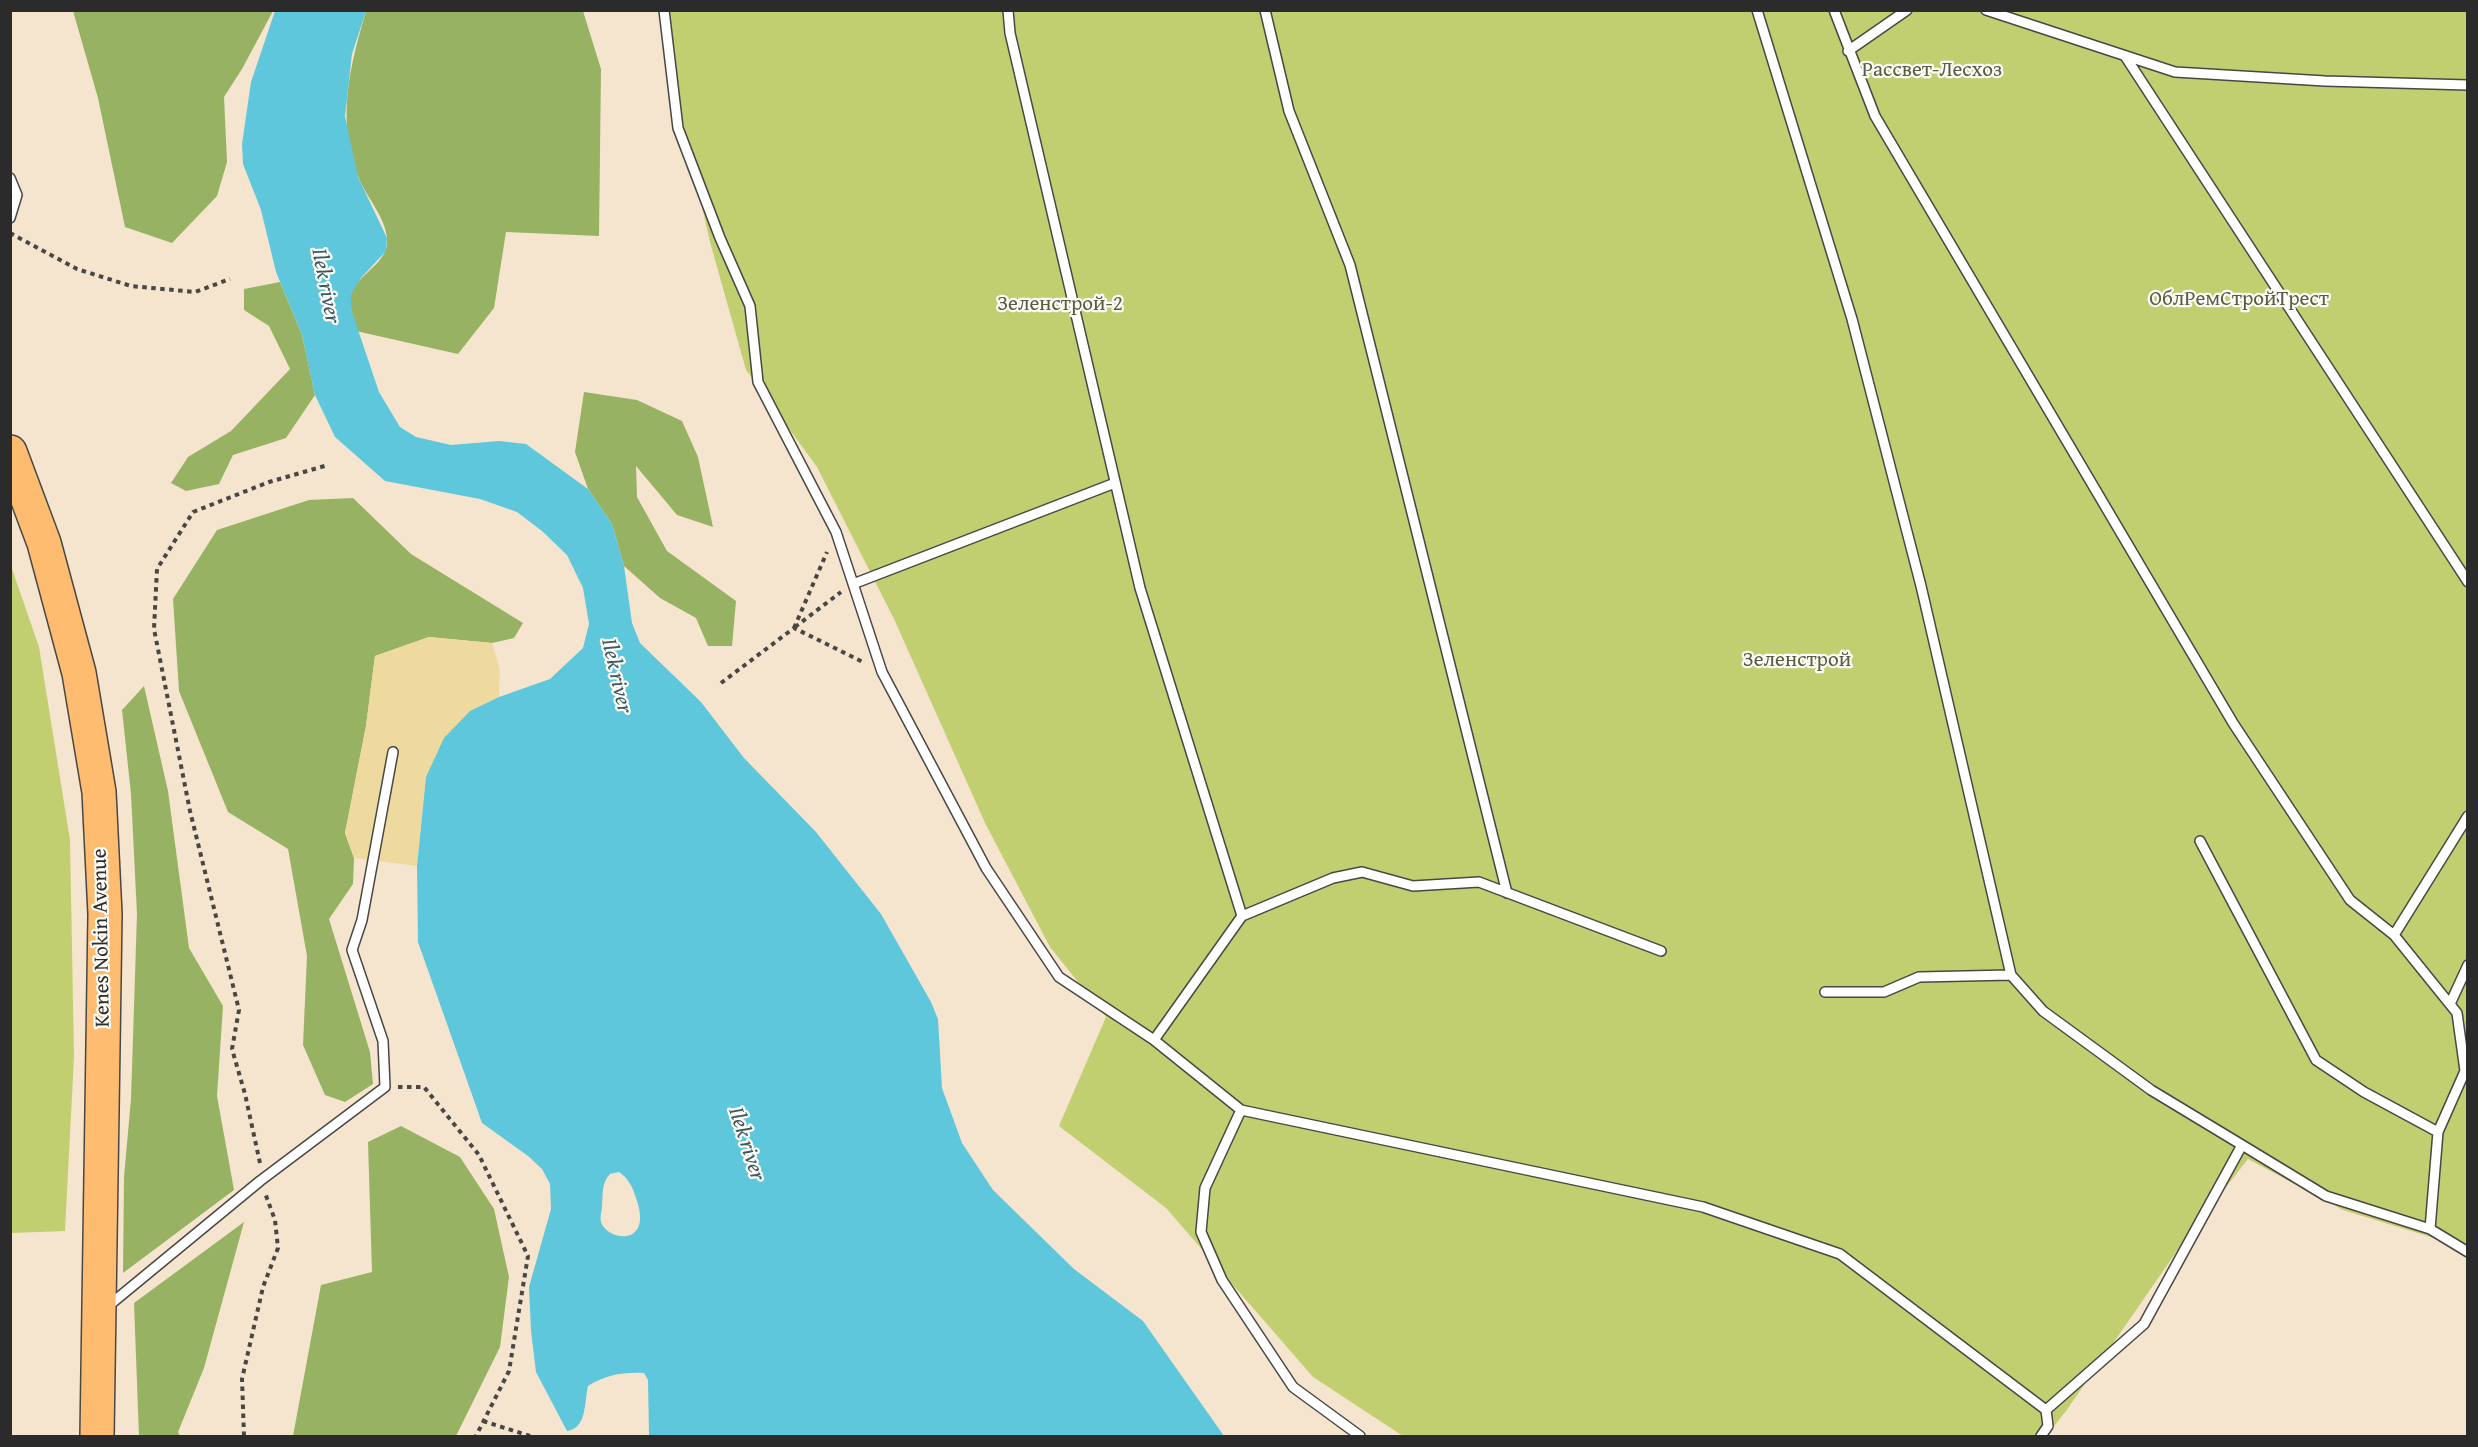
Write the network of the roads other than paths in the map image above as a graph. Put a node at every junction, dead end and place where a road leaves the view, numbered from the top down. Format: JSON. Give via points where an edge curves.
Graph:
{"nodes":[{"id":1,"x":664,"y":10,"type":"edge"},
{"id":2,"x":1008,"y":10,"type":"edge"},
{"id":3,"x":1265,"y":10,"type":"edge"},
{"id":4,"x":1757,"y":10,"type":"edge"},
{"id":5,"x":1834,"y":10,"type":"edge"},
{"id":6,"x":1907,"y":10,"type":"edge"},
{"id":7,"x":1986,"y":10,"type":"edge"},
{"id":8,"x":2019,"y":16,"type":"edge"},
{"id":9,"x":1848,"y":51,"type":"junction"},
{"id":10,"x":2125,"y":56,"type":"junction"},
{"id":11,"x":2468,"y":85,"type":"edge"},
{"id":12,"x":10,"y":178,"type":"edge"},
{"id":13,"x":10,"y":218,"type":"edge"},
{"id":14,"x":10,"y":452,"type":"edge"},
{"id":15,"x":1115,"y":483,"type":"junction"},
{"id":16,"x":2468,"y":582,"type":"edge"},
{"id":17,"x":853,"y":584,"type":"junction"},
{"id":18,"x":393,"y":752,"type":"dead end"},
{"id":19,"x":2468,"y":816,"type":"edge"},
{"id":20,"x":2200,"y":841,"type":"dead end"},
{"id":21,"x":1507,"y":893,"type":"junction"},
{"id":22,"x":1242,"y":916,"type":"junction"},
{"id":23,"x":2394,"y":935,"type":"junction"},
{"id":24,"x":1661,"y":951,"type":"dead end"},
{"id":25,"x":2468,"y":965,"type":"edge"},
{"id":26,"x":2011,"y":975,"type":"junction"},
{"id":27,"x":1825,"y":992,"type":"dead end"},
{"id":28,"x":2450,"y":1004,"type":"junction"},
{"id":29,"x":1154,"y":1040,"type":"junction"},
{"id":30,"x":2466,"y":1071,"type":"edge"},
{"id":31,"x":1241,"y":1110,"type":"junction"},
{"id":32,"x":2438,"y":1132,"type":"junction"},
{"id":33,"x":2242,"y":1145,"type":"junction"},
{"id":34,"x":2430,"y":1229,"type":"junction"},
{"id":35,"x":2468,"y":1252,"type":"edge"},
{"id":36,"x":97,"y":1315,"type":"junction"},
{"id":37,"x":2046,"y":1410,"type":"junction"},
{"id":38,"x":96,"y":1437,"type":"edge"},
{"id":39,"x":1360,"y":1437,"type":"edge"},
{"id":40,"x":2041,"y":1437,"type":"edge"}],
"edges":[{"from":1,"to":17,"type":"lane","via":[[678,128],[750,306],[758,382],[836,532]]},
{"from":2,"to":15,"type":"lane","via":[[1010,33]]},
{"from":3,"to":21,"type":"lane","via":[[1289,111],[1350,265]]},
{"from":4,"to":26,"type":"lane","via":[[1855,331],[1921,586]]},
{"from":5,"to":9,"type":"lane"},
{"from":6,"to":9,"type":"lane"},
{"from":7,"to":8,"type":"lane"},
{"from":8,"to":10,"type":"lane"},
{"from":9,"to":23,"type":"lane","via":[[1875,116],[2233,723],[2350,900]]},
{"from":10,"to":11,"type":"lane","via":[[2175,72]]},
{"from":10,"to":16,"type":"lane"},
{"from":12,"to":13,"type":"lane","via":[[18,195]]},
{"from":14,"to":36,"type":"highway","name":"Kenes Nokin Avenue","via":[[44,543],[79,673],[99,792],[105,914]]},
{"from":15,"to":17,"type":"lane"},
{"from":15,"to":22,"type":"lane","via":[[1140,588]]},
{"from":17,"to":29,"type":"lane","via":[[882,672],[986,868],[1059,977]]},
{"from":18,"to":36,"type":"lane","via":[[362,920],[352,950],[383,1041],[385,1087],[260,1181]]},
{"from":19,"to":23,"type":"lane"},
{"from":20,"to":32,"type":"lane","via":[[2316,1060],[2364,1092]]},
{"from":21,"to":22,"type":"lane","via":[[1479,882],[1413,886],[1362,872],[1333,878]]},
{"from":21,"to":24,"type":"lane"},
{"from":22,"to":29,"type":"lane"},
{"from":23,"to":28,"type":"lane"},
{"from":25,"to":28,"type":"lane"},
{"from":26,"to":27,"type":"lane","via":[[1919,977],[1884,992]]},
{"from":26,"to":33,"type":"lane","via":[[2043,1011],[2151,1090]]},
{"from":28,"to":30,"type":"lane","via":[[2457,1013]]},
{"from":29,"to":31,"type":"lane"},
{"from":30,"to":32,"type":"lane"},
{"from":31,"to":37,"type":"lane","via":[[1703,1207],[1840,1254]]},
{"from":31,"to":39,"type":"lane","via":[[1205,1188],[1201,1232],[1222,1280],[1293,1386]]},
{"from":32,"to":34,"type":"lane"},
{"from":33,"to":34,"type":"lane","via":[[2326,1196]]},
{"from":33,"to":37,"type":"lane","via":[[2144,1324]]},
{"from":34,"to":35,"type":"lane"},
{"from":36,"to":38,"type":"highway","name":"Kenes Nokin Avenue"},
{"from":37,"to":40,"type":"lane","via":[[2048,1426]]}]}
